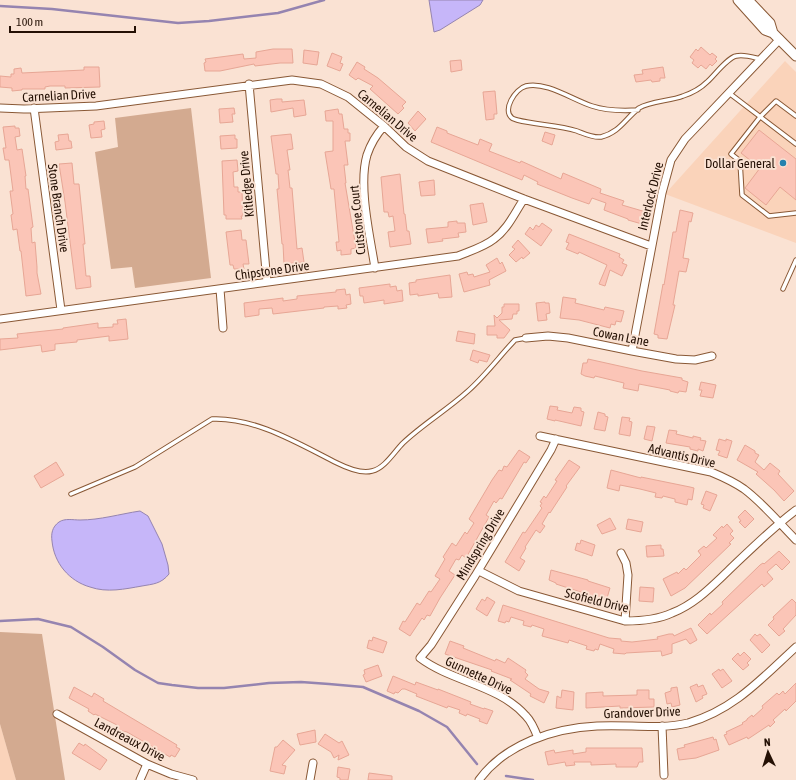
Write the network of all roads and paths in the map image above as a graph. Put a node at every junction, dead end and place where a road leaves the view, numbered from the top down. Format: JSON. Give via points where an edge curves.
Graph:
{"nodes":[{"id":1,"x":738,"y":0,"type":"edge"},
{"id":2,"x":748,"y":0,"type":"edge"},
{"id":3,"x":776,"y":36,"type":"junction"},
{"id":4,"x":796,"y":56,"type":"edge"},
{"id":5,"x":761,"y":59,"type":"junction"},
{"id":6,"x":249,"y":84,"type":"junction"},
{"id":7,"x":729,"y":93,"type":"junction"},
{"id":8,"x":0,"y":108,"type":"edge"},
{"id":9,"x":34,"y":108,"type":"junction"},
{"id":10,"x":638,"y":110,"type":"junction"},
{"id":11,"x":796,"y":116,"type":"edge"},
{"id":12,"x":760,"y":117,"type":"junction"},
{"id":13,"x":384,"y":126,"type":"junction"},
{"id":14,"x":796,"y":144,"type":"edge"},
{"id":15,"x":524,"y":199,"type":"junction"},
{"id":16,"x":796,"y":213,"type":"edge"},
{"id":17,"x":651,"y":246,"type":"junction"},
{"id":18,"x":796,"y":260,"type":"edge"},
{"id":19,"x":375,"y":268,"type":"junction"},
{"id":20,"x":267,"y":282,"type":"junction"},
{"id":21,"x":220,"y":289,"type":"junction"},
{"id":22,"x":783,"y":289,"type":"dead end"},
{"id":23,"x":61,"y":310,"type":"junction"},
{"id":24,"x":0,"y":319,"type":"edge"},
{"id":25,"x":223,"y":328,"type":"dead end"},
{"id":26,"x":526,"y":338,"type":"joint"},
{"id":27,"x":632,"y":351,"type":"junction"},
{"id":28,"x":712,"y":356,"type":"dead end"},
{"id":29,"x":540,"y":436,"type":"dead end"},
{"id":30,"x":556,"y":439,"type":"junction"},
{"id":31,"x":71,"y":494,"type":"dead end"},
{"id":32,"x":796,"y":510,"type":"edge"},
{"id":33,"x":779,"y":523,"type":"junction"},
{"id":34,"x":796,"y":540,"type":"edge"},
{"id":35,"x":621,"y":553,"type":"dead end"},
{"id":36,"x":479,"y":571,"type":"junction"},
{"id":37,"x":625,"y":621,"type":"junction"},
{"id":38,"x":796,"y":647,"type":"edge"},
{"id":39,"x":420,"y":658,"type":"joint"},
{"id":40,"x":57,"y":714,"type":"dead end"},
{"id":41,"x":662,"y":726,"type":"junction"},
{"id":42,"x":538,"y":738,"type":"junction"},
{"id":43,"x":313,"y":763,"type":"dead end"},
{"id":44,"x":147,"y":764,"type":"junction"},
{"id":45,"x":664,"y":775,"type":"dead end"},
{"id":46,"x":140,"y":780,"type":"edge"},
{"id":47,"x":193,"y":780,"type":"edge"},
{"id":48,"x":310,"y":780,"type":"edge"},
{"id":49,"x":480,"y":780,"type":"edge"}],
"edges":[{"from":1,"to":3,"type":"main road","via":[[765,30]]},
{"from":2,"to":3,"type":"main road","via":[[770,23]]},
{"from":3,"to":4,"type":"main road"},
{"from":3,"to":5,"type":"street","name":"Interlock Drive"},
{"from":5,"to":7,"type":"street","name":"Interlock Drive"},
{"from":5,"to":10,"type":"lane","via":[[735,56],[698,90]]},
{"from":6,"to":9,"type":"street","name":"Carnelian Drive","via":[[96,106]]},
{"from":6,"to":13,"type":"street","name":"Carnelian Drive","via":[[292,80],[321,84],[348,97]]},
{"from":6,"to":20,"type":"street","name":"Kitledge Drive"},
{"from":7,"to":12,"type":"lane"},
{"from":7,"to":17,"type":"street","name":"Interlock Drive","via":[[685,139],[671,160]]},
{"from":8,"to":9,"type":"street","name":"Carnelian Drive"},
{"from":9,"to":23,"type":"street","name":"Stone Branch Drive"},
{"from":10,"to":10,"type":"lane","via":[[622,111],[592,106],[554,90],[530,85],[517,90],[511,99],[509,114],[517,120],[599,137],[620,128]]},
{"from":11,"to":12,"type":"lane","via":[[776,101]]},
{"from":12,"to":14,"type":"lane"},
{"from":12,"to":16,"type":"lane","via":[[731,154],[740,161],[742,196],[769,216]]},
{"from":13,"to":15,"type":"street","name":"Carnelian Drive","via":[[406,147],[428,161]]},
{"from":13,"to":19,"type":"street","name":"Cutstone Court","via":[[375,136],[367,155],[364,175],[364,196]]},
{"from":15,"to":17,"type":"street","name":"Carnelian Drive"},
{"from":15,"to":19,"type":"street","name":"Chipstone Drive","via":[[506,227],[495,238],[477,249],[458,256]]},
{"from":17,"to":27,"type":"street","name":"Interlock Drive"},
{"from":18,"to":22,"type":"lane"},
{"from":19,"to":20,"type":"street","name":"Chipstone Drive"},
{"from":20,"to":21,"type":"street","name":"Chipstone Drive"},
{"from":21,"to":23,"type":"street","name":"Chipstone Drive"},
{"from":21,"to":25,"type":"street"},
{"from":23,"to":24,"type":"street","name":"Chipstone Drive"},
{"from":26,"to":27,"type":"street","name":"Cowan Lane","via":[[568,338]]},
{"from":26,"to":31,"type":"lane","via":[[515,340],[468,391],[372,471],[365,472],[338,464],[290,438],[224,418],[212,419],[135,467]]},
{"from":27,"to":28,"type":"street","name":"Cowan Lane","via":[[676,359],[695,360]]},
{"from":29,"to":30,"type":"street","name":"Advantis Drive"},
{"from":30,"to":33,"type":"street","name":"Advantis Drive","via":[[711,472],[744,489]]},
{"from":30,"to":36,"type":"street","name":"Mindspring Drive"},
{"from":32,"to":33,"type":"street","name":"Scofield Drive"},
{"from":33,"to":34,"type":"street","name":"Advantis Drive"},
{"from":33,"to":37,"type":"street","name":"Scofield Drive","via":[[702,596],[686,607],[672,614],[642,621]]},
{"from":35,"to":37,"type":"street","via":[[628,575]]},
{"from":36,"to":37,"type":"street","name":"Scofield Drive","via":[[520,591]]},
{"from":36,"to":39,"type":"street","name":"Mindspring Drive","via":[[431,646]]},
{"from":38,"to":41,"type":"street","name":"Grandover Drive","via":[[728,706],[687,723]]},
{"from":39,"to":42,"type":"street","name":"Gunnette Drive","via":[[430,666],[502,697],[526,716]]},
{"from":40,"to":44,"type":"street","name":"Landreaux Drive"},
{"from":41,"to":42,"type":"street","name":"Grandover Drive","via":[[597,726],[555,732]]},
{"from":41,"to":45,"type":"street"},
{"from":42,"to":49,"type":"street","name":"Grandover Drive","via":[[498,760]]},
{"from":43,"to":48,"type":"street"},
{"from":44,"to":46,"type":"street"},
{"from":44,"to":47,"type":"street","name":"Landreaux Drive"}]}
